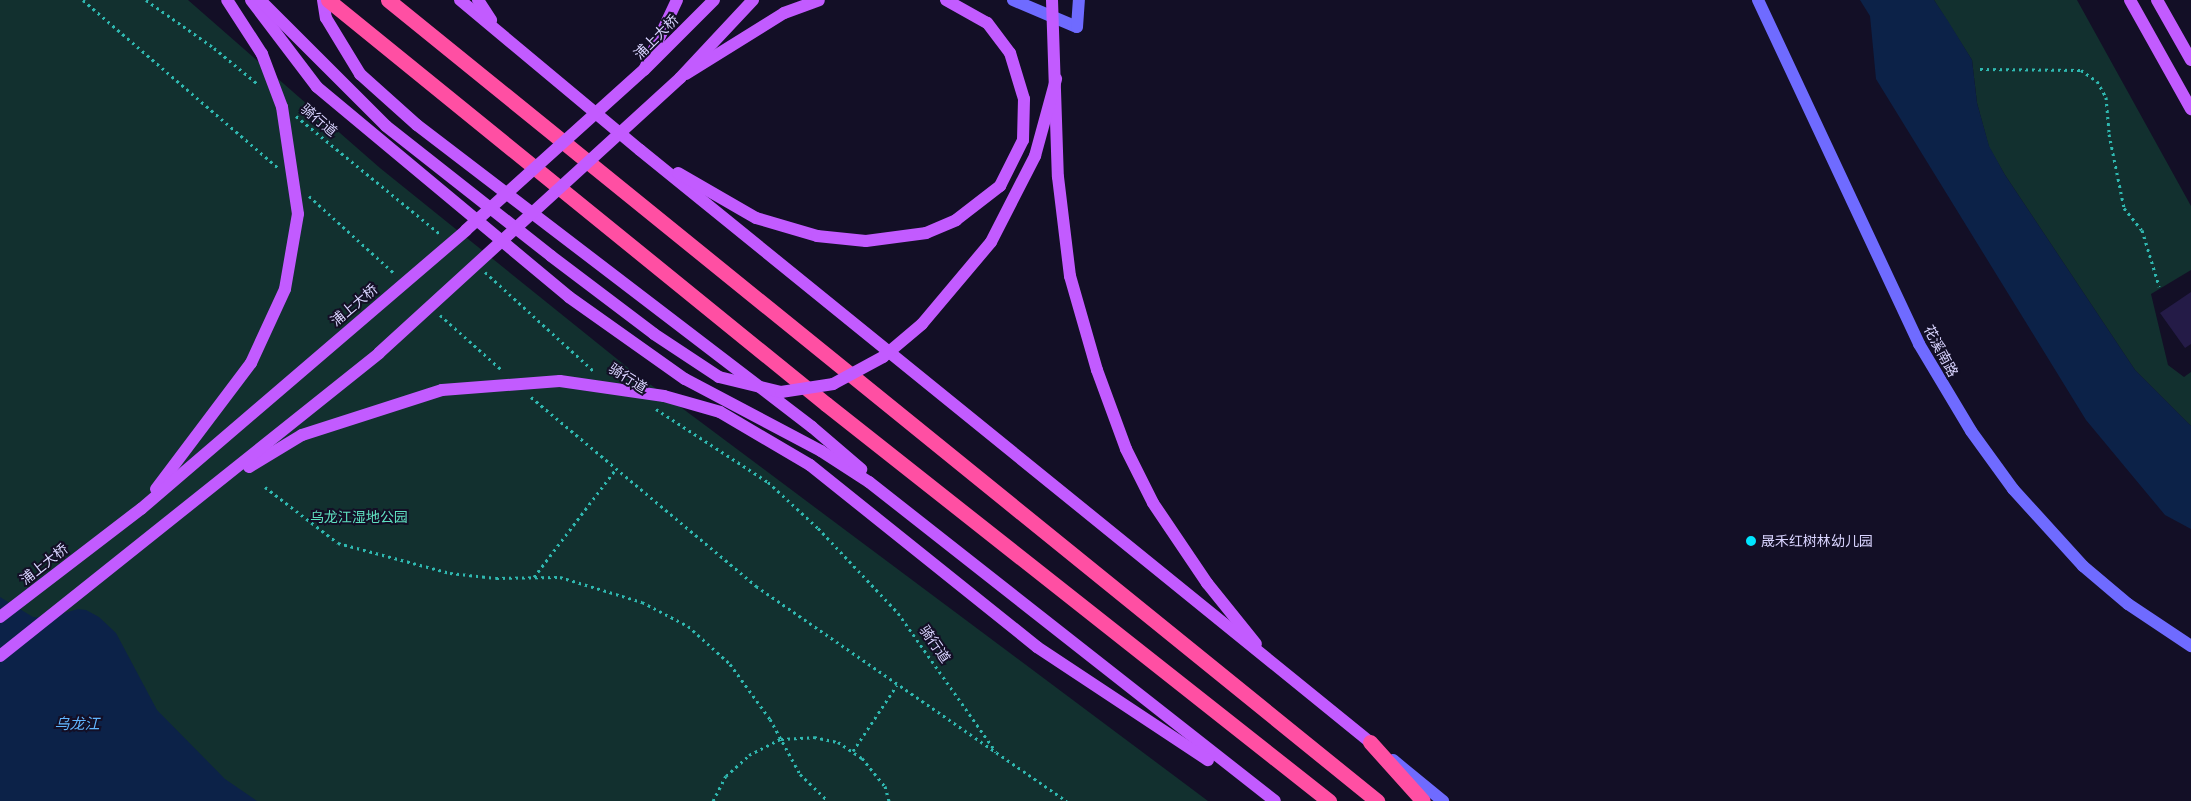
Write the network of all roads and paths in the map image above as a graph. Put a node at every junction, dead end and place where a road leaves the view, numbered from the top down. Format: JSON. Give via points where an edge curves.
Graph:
{"nodes":[{"id":1,"x":146,"y":0,"type":"edge"},
{"id":2,"x":227,"y":0,"type":"edge"},
{"id":3,"x":251,"y":0,"type":"edge"},
{"id":4,"x":260,"y":0,"type":"edge"},
{"id":5,"x":323,"y":0,"type":"edge"},
{"id":6,"x":328,"y":0,"type":"edge"},
{"id":7,"x":388,"y":0,"type":"edge"},
{"id":8,"x":460,"y":0,"type":"edge"},
{"id":9,"x":478,"y":0,"type":"edge"},
{"id":10,"x":677,"y":0,"type":"edge"},
{"id":11,"x":714,"y":0,"type":"edge"},
{"id":12,"x":753,"y":0,"type":"edge"},
{"id":13,"x":818,"y":0,"type":"edge"},
{"id":14,"x":946,"y":0,"type":"edge"},
{"id":15,"x":1014,"y":0,"type":"edge"},
{"id":16,"x":1052,"y":0,"type":"edge"},
{"id":17,"x":1079,"y":0,"type":"edge"},
{"id":18,"x":1758,"y":0,"type":"edge"},
{"id":19,"x":2130,"y":0,"type":"edge"},
{"id":20,"x":2158,"y":0,"type":"edge"},
{"id":21,"x":498,"y":30,"type":"junction"},
{"id":22,"x":2191,"y":60,"type":"edge"},
{"id":23,"x":1980,"y":69,"type":"dead end"},
{"id":24,"x":644,"y":70,"type":"junction"},
{"id":25,"x":680,"y":78,"type":"junction"},
{"id":26,"x":1056,"y":79,"type":"junction"},
{"id":27,"x":264,"y":89,"type":"dead end"},
{"id":28,"x":2191,"y":109,"type":"edge"},
{"id":29,"x":294,"y":114,"type":"dead end"},
{"id":30,"x":640,"y":150,"type":"junction"},
{"id":31,"x":447,"y":240,"type":"dead end"},
{"id":32,"x":478,"y":265,"type":"dead end"},
{"id":33,"x":2159,"y":286,"type":"dead end"},
{"id":34,"x":598,"y":374,"type":"dead end"},
{"id":35,"x":649,"y":405,"type":"dead end"},
{"id":36,"x":616,"y":469,"type":"dead end"},
{"id":37,"x":265,"y":487,"type":"dead end"},
{"id":38,"x":206,"y":492,"type":"junction"},
{"id":39,"x":141,"y":509,"type":"junction"},
{"id":40,"x":914,"y":515,"type":"junction"},
{"id":41,"x":534,"y":578,"type":"junction"},
{"id":42,"x":0,"y":617,"type":"edge"},
{"id":43,"x":2191,"y":646,"type":"edge"},
{"id":44,"x":0,"y":656,"type":"edge"},
{"id":45,"x":1274,"y":665,"type":"junction"},
{"id":46,"x":897,"y":685,"type":"dead end"},
{"id":47,"x":781,"y":739,"type":"junction"},
{"id":48,"x":1370,"y":742,"type":"junction"},
{"id":49,"x":853,"y":751,"type":"junction"},
{"id":50,"x":713,"y":801,"type":"edge"},
{"id":51,"x":828,"y":801,"type":"edge"},
{"id":52,"x":889,"y":801,"type":"edge"},
{"id":53,"x":1067,"y":801,"type":"edge"},
{"id":54,"x":1270,"y":801,"type":"edge"},
{"id":55,"x":1275,"y":801,"type":"edge"},
{"id":56,"x":1329,"y":801,"type":"edge"},
{"id":57,"x":1377,"y":801,"type":"edge"},
{"id":58,"x":1423,"y":801,"type":"edge"},
{"id":59,"x":1443,"y":801,"type":"edge"}],
"edges":[{"from":1,"to":27,"type":"path","via":[[214,48]]},
{"from":2,"to":39,"type":"main road","bridge":true,"via":[[262,54],[282,107],[298,214],[295,233],[285,289],[251,363]]},
{"from":3,"to":40,"type":"main road","via":[[317,87],[569,297],[685,379],[821,451]]},
{"from":4,"to":26,"type":"main road","bridge":true,"via":[[386,126],[654,334],[719,377],[781,392],[833,384],[883,357],[922,324],[991,242],[1035,156]]},
{"from":5,"to":40,"type":"main road","via":[[326,18],[360,74],[450,150],[812,427]]},
{"from":6,"to":56,"type":"highway","via":[[826,404]]},
{"from":7,"to":57,"type":"highway"},
{"from":8,"to":21,"type":"main road"},
{"from":9,"to":21,"type":"main road"},
{"from":10,"to":24,"type":"main road"},
{"from":11,"to":24,"type":"main road","name":"浦上大桥","bridge":true},
{"from":12,"to":25,"type":"main road","bridge":true},
{"from":13,"to":25,"type":"main road","bridge":true,"via":[[784,13]]},
{"from":14,"to":30,"type":"main road","via":[[987,24],[1010,53],[1024,99],[1023,140],[1000,186],[956,220],[926,233],[866,241],[816,236],[756,218]]},
{"from":15,"to":17,"type":"street","via":[[1077,27]]},
{"from":16,"to":26,"type":"main road","bridge":true},
{"from":18,"to":43,"type":"street","name":"花溪南路","via":[[1919,344],[1971,431],[2013,489],[2083,566],[2136,610]]},
{"from":19,"to":28,"type":"main road"},
{"from":20,"to":22,"type":"main road"},
{"from":21,"to":30,"type":"main road"},
{"from":23,"to":33,"type":"path","via":[[2081,70],[2097,81],[2106,96],[2124,208],[2142,230]]},
{"from":24,"to":39,"type":"main road","name":"浦上大桥","bridge":true,"via":[[466,230]]},
{"from":25,"to":38,"type":"main road","bridge":true,"via":[[380,353]]},
{"from":26,"to":45,"type":"main road","bridge":true,"via":[[1058,177],[1070,276],[1097,370],[1126,450],[1153,504],[1207,583]]},
{"from":29,"to":31,"type":"path","name":"骑行道"},
{"from":30,"to":45,"type":"main road"},
{"from":32,"to":34,"type":"path","name":"骑行道"},
{"from":35,"to":53,"type":"path","name":"骑行道","via":[[768,482],[818,528],[898,613],[998,754]]},
{"from":36,"to":41,"type":"path"},
{"from":37,"to":41,"type":"path","via":[[338,543],[450,574]]},
{"from":38,"to":44,"type":"main road","bridge":true},
{"from":38,"to":54,"type":"main road","bridge":true,"via":[[302,435],[442,390],[498,383],[560,381],[664,396],[720,412],[810,465],[1037,647]]},
{"from":39,"to":42,"type":"main road","name":"浦上大桥","bridge":true},
{"from":40,"to":55,"type":"main road"},
{"from":41,"to":47,"type":"path","via":[[560,577],[642,602],[688,626],[730,664]]},
{"from":45,"to":48,"type":"main road"},
{"from":46,"to":49,"type":"path"},
{"from":47,"to":49,"type":"path","via":[[814,737],[838,742]]},
{"from":47,"to":50,"type":"path","via":[[749,755],[726,776]]},
{"from":47,"to":51,"type":"path","via":[[800,774]]},
{"from":48,"to":58,"type":"highway"},
{"from":48,"to":59,"type":"street"},
{"from":49,"to":52,"type":"path","via":[[885,786]]}]}
